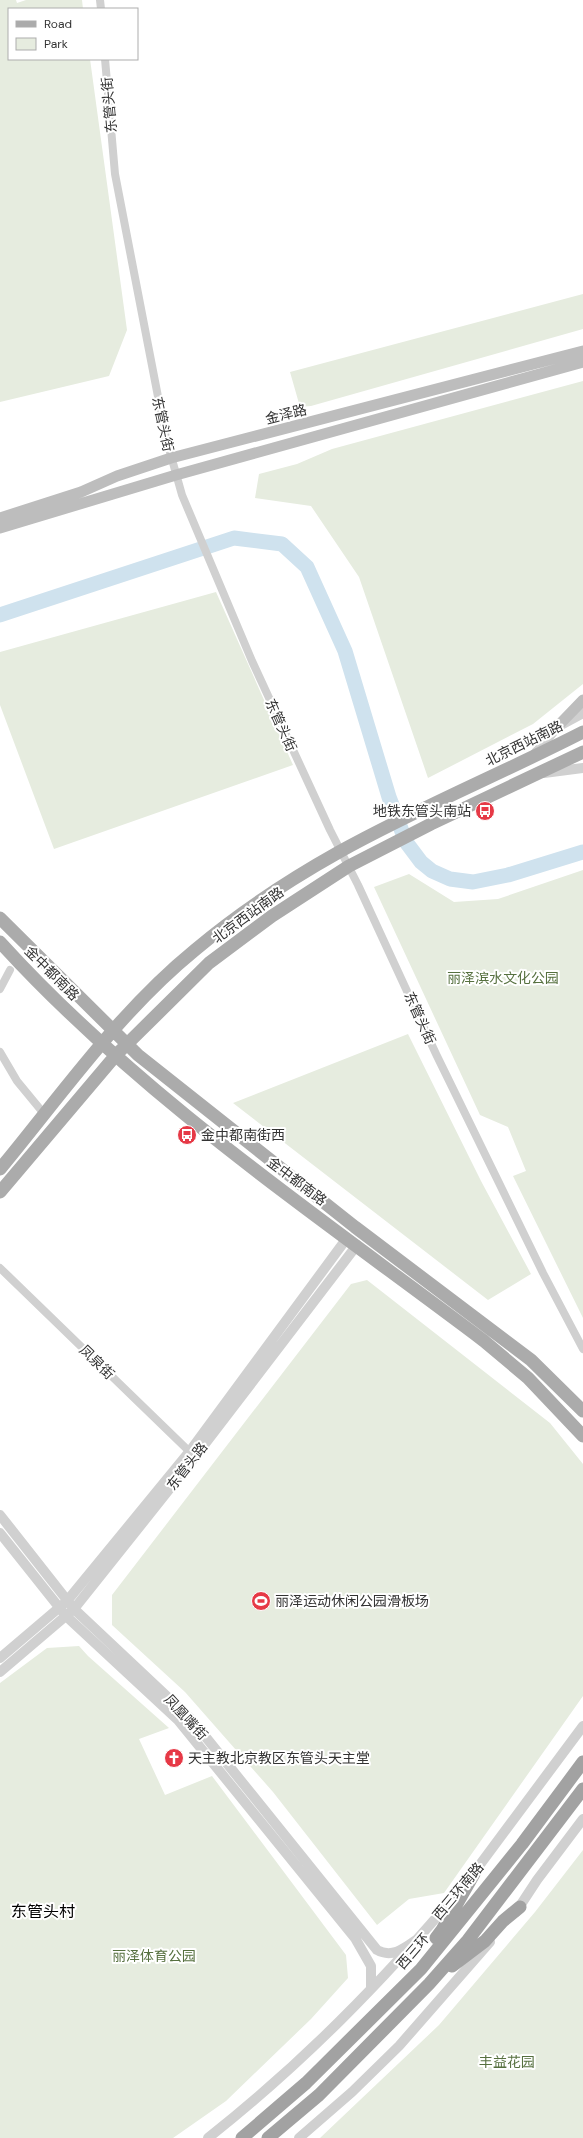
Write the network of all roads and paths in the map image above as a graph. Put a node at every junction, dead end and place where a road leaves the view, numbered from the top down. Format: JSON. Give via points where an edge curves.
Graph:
{"nodes":[{"id":1,"x":105,"y":60,"type":"edge"},
{"id":2,"x":583,"y":351,"type":"edge"},
{"id":3,"x":583,"y":362,"type":"edge"},
{"id":4,"x":171,"y":458,"type":"junction"},
{"id":5,"x":176,"y":475,"type":"junction"},
{"id":6,"x":0,"y":518,"type":"edge"},
{"id":7,"x":0,"y":528,"type":"edge"},
{"id":8,"x":583,"y":700,"type":"edge"},
{"id":9,"x":583,"y":713,"type":"edge"},
{"id":10,"x":557,"y":727,"type":"junction"},
{"id":11,"x":583,"y":732,"type":"edge"},
{"id":12,"x":583,"y":752,"type":"edge"},
{"id":13,"x":530,"y":760,"type":"junction"},
{"id":14,"x":583,"y":768,"type":"edge"},
{"id":15,"x":536,"y":774,"type":"junction"},
{"id":16,"x":340,"y":851,"type":"junction"},
{"id":17,"x":349,"y":866,"type":"junction"},
{"id":18,"x":0,"y":918,"type":"edge"},
{"id":19,"x":0,"y":942,"type":"edge"},
{"id":20,"x":10,"y":970,"type":"dead end"},
{"id":21,"x":0,"y":989,"type":"edge"},
{"id":22,"x":112,"y":1030,"type":"junction"},
{"id":23,"x":102,"y":1043,"type":"junction"},
{"id":24,"x":126,"y":1044,"type":"junction"},
{"id":25,"x":0,"y":1052,"type":"edge"},
{"id":26,"x":116,"y":1055,"type":"junction"},
{"id":27,"x":45,"y":1115,"type":"junction"},
{"id":28,"x":0,"y":1169,"type":"edge"},
{"id":29,"x":0,"y":1192,"type":"edge"},
{"id":30,"x":352,"y":1241,"type":"junction"},
{"id":31,"x":0,"y":1268,"type":"edge"},
{"id":32,"x":583,"y":1349,"type":"edge"},
{"id":33,"x":583,"y":1411,"type":"edge"},
{"id":34,"x":583,"y":1436,"type":"edge"},
{"id":35,"x":192,"y":1454,"type":"junction"},
{"id":36,"x":0,"y":1515,"type":"edge"},
{"id":37,"x":0,"y":1533,"type":"edge"},
{"id":38,"x":67,"y":1601,"type":"junction"},
{"id":39,"x":59,"y":1608,"type":"junction"},
{"id":40,"x":74,"y":1608,"type":"junction"},
{"id":41,"x":66,"y":1616,"type":"junction"},
{"id":42,"x":0,"y":1658,"type":"edge"},
{"id":43,"x":0,"y":1672,"type":"edge"},
{"id":44,"x":583,"y":1726,"type":"edge"},
{"id":45,"x":583,"y":1762,"type":"edge"},
{"id":46,"x":583,"y":1789,"type":"edge"},
{"id":47,"x":583,"y":1820,"type":"edge"},
{"id":48,"x":475,"y":1872,"type":"junction"},
{"id":49,"x":520,"y":1907,"type":"junction"},
{"id":50,"x":419,"y":1938,"type":"junction"},
{"id":51,"x":421,"y":1969,"type":"junction"},
{"id":52,"x":429,"y":1984,"type":"junction"},
{"id":53,"x":371,"y":1989,"type":"junction"},
{"id":54,"x":208,"y":2138,"type":"edge"},
{"id":55,"x":242,"y":2138,"type":"edge"},
{"id":56,"x":268,"y":2138,"type":"edge"},
{"id":57,"x":299,"y":2138,"type":"edge"}],
"edges":[{"from":1,"to":4,"type":"street","name":"东管头街","via":[[115,174]]},
{"from":2,"to":4,"type":"main road","name":"金泽路"},
{"from":3,"to":5,"type":"main road","name":"金泽路"},
{"from":4,"to":5,"type":"street","name":"东管头街"},
{"from":4,"to":6,"type":"main road","name":"金泽路","via":[[117,476],[81,492]]},
{"from":5,"to":7,"type":"main road","name":"金泽路"},
{"from":5,"to":16,"type":"street","name":"东管头街","via":[[198,535],[256,668]]},
{"from":8,"to":10,"type":"main road"},
{"from":9,"to":10,"type":"street"},
{"from":10,"to":13,"type":"street"},
{"from":11,"to":13,"type":"main road","name":"北京西站南路"},
{"from":12,"to":15,"type":"main road","name":"北京西站南路"},
{"from":13,"to":16,"type":"main road","name":"北京西站南路"},
{"from":14,"to":15,"type":"street"},
{"from":15,"to":17,"type":"main road","name":"北京西站南路"},
{"from":16,"to":17,"type":"street","name":"东管头街"},
{"from":16,"to":22,"type":"main road","name":"北京西站南路","via":[[262,900],[194,951]]},
{"from":17,"to":24,"type":"main road","name":"北京西站南路","via":[[272,916],[209,963]]},
{"from":17,"to":32,"type":"street","name":"东管头街","via":[[436,1054]]},
{"from":18,"to":22,"type":"main road","name":"金中都南路"},
{"from":19,"to":23,"type":"main road","name":"金中都南路","via":[[39,984]]},
{"from":20,"to":21,"type":"street"},
{"from":22,"to":23,"type":"main road","name":"北京西站南路"},
{"from":22,"to":24,"type":"main road","name":"金中都南路"},
{"from":23,"to":26,"type":"main road","name":"金中都南路"},
{"from":23,"to":27,"type":"main road","name":"北京西站南路"},
{"from":24,"to":26,"type":"main road","name":"北京西站南路"},
{"from":24,"to":33,"type":"main road","name":"金中都南路","via":[[354,1227],[530,1360]]},
{"from":25,"to":27,"type":"street","via":[[17,1081]]},
{"from":26,"to":29,"type":"main road","name":"北京西站南路"},
{"from":26,"to":30,"type":"main road","name":"金中都南路","via":[[201,1128]]},
{"from":27,"to":28,"type":"main road","name":"北京西站南路"},
{"from":30,"to":34,"type":"main road","name":"金中都南路","via":[[484,1341],[522,1374]]},
{"from":30,"to":35,"type":"street","name":"东管头路"},
{"from":31,"to":35,"type":"street","name":"凤泉街"},
{"from":35,"to":38,"type":"street","name":"东管头路"},
{"from":35,"to":40,"type":"street","name":"东管头路"},
{"from":36,"to":38,"type":"street","name":"凤凰嘴街"},
{"from":37,"to":39,"type":"street","name":"凤凰嘴街"},
{"from":38,"to":39,"type":"street","name":"东管头路"},
{"from":38,"to":40,"type":"street","name":"凤凰嘴街"},
{"from":39,"to":41,"type":"street","name":"凤凰嘴街"},
{"from":39,"to":42,"type":"street","name":"东管头路"},
{"from":40,"to":41,"type":"street","name":"东管头路"},
{"from":40,"to":50,"type":"street","name":"凤凰嘴街","via":[[192,1720],[377,1950],[392,1953],[400,1951]]},
{"from":41,"to":43,"type":"street","name":"东管头路"},
{"from":41,"to":53,"type":"street","name":"凤凰嘴街","via":[[170,1712],[217,1766],[355,1938],[370,1966]]},
{"from":44,"to":48,"type":"street","name":"西三环南路"},
{"from":45,"to":51,"type":"highway","name":"西三环","via":[[522,1844]]},
{"from":46,"to":52,"type":"highway","via":[[468,1940]]},
{"from":47,"to":49,"type":"street","via":[[537,1880]]},
{"from":48,"to":50,"type":"street","name":"西三环南路"},
{"from":48,"to":51,"type":"highway","via":[[442,1930],[422,1955]]},
{"from":49,"to":52,"type":"highway","via":[[485,1941]]},
{"from":49,"to":57,"type":"street","via":[[404,2041],[352,2092]]},
{"from":50,"to":53,"type":"street","name":"西三环南路"},
{"from":51,"to":55,"type":"highway","name":"西三环","via":[[306,2083]]},
{"from":52,"to":56,"type":"highway","via":[[319,2095]]},
{"from":53,"to":54,"type":"street","name":"西三环南路","via":[[335,2028],[245,2109]]}]}
